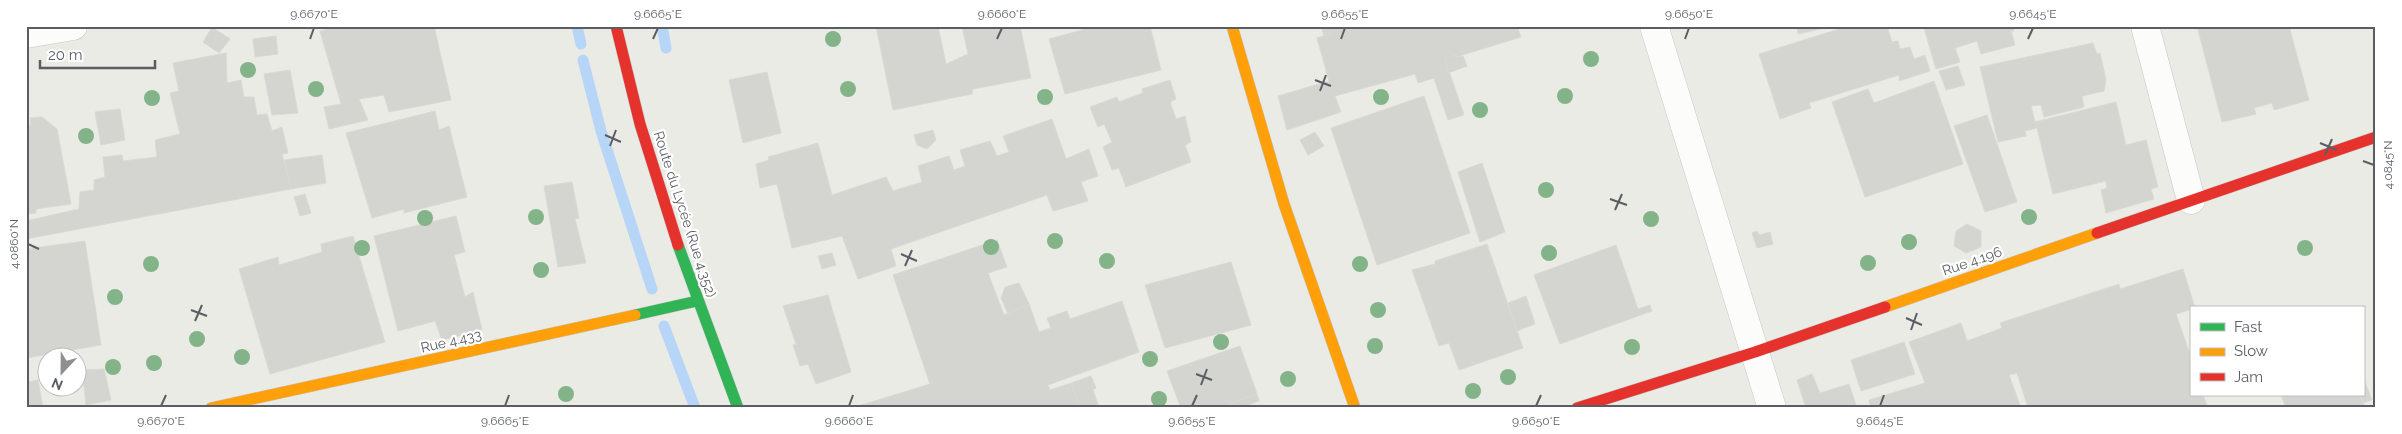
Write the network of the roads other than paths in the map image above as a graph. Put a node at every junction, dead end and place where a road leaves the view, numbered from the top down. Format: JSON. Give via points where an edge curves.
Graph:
{"nodes":[{"id":1,"x":73,"y":26,"type":"edge"},
{"id":2,"x":616,"y":26,"type":"edge"},
{"id":3,"x":1232,"y":26,"type":"edge"},
{"id":4,"x":1654,"y":26,"type":"edge"},
{"id":5,"x":2145,"y":26,"type":"edge"},
{"id":6,"x":26,"y":34,"type":"edge"},
{"id":7,"x":2376,"y":137,"type":"edge"},
{"id":8,"x":2191,"y":200,"type":"junction"},
{"id":9,"x":697,"y":301,"type":"junction"},
{"id":10,"x":1755,"y":352,"type":"junction"},
{"id":11,"x":211,"y":408,"type":"edge"},
{"id":12,"x":738,"y":408,"type":"edge"},
{"id":13,"x":1355,"y":408,"type":"edge"},
{"id":14,"x":1577,"y":408,"type":"edge"},
{"id":15,"x":1772,"y":408,"type":"edge"}],
"edges":[{"from":1,"to":6,"type":"street"},
{"from":2,"to":9,"type":"street","name":"Route du Lycée (Rue 4.352)","via":[[628,86],[661,200]]},
{"from":3,"to":13,"type":"street","via":[[1284,204]]},
{"from":4,"to":10,"type":"street"},
{"from":5,"to":8,"type":"street"},
{"from":7,"to":8,"type":"street","name":"Rue 4.196"},
{"from":8,"to":10,"type":"street","name":"Rue 4.196"},
{"from":9,"to":11,"type":"street","name":"Rue 4.433"},
{"from":9,"to":12,"type":"street","name":"Route du Lycée (Rue 4.352)"},
{"from":10,"to":14,"type":"street","name":"Rue 4.196"},
{"from":10,"to":15,"type":"street"}]}
